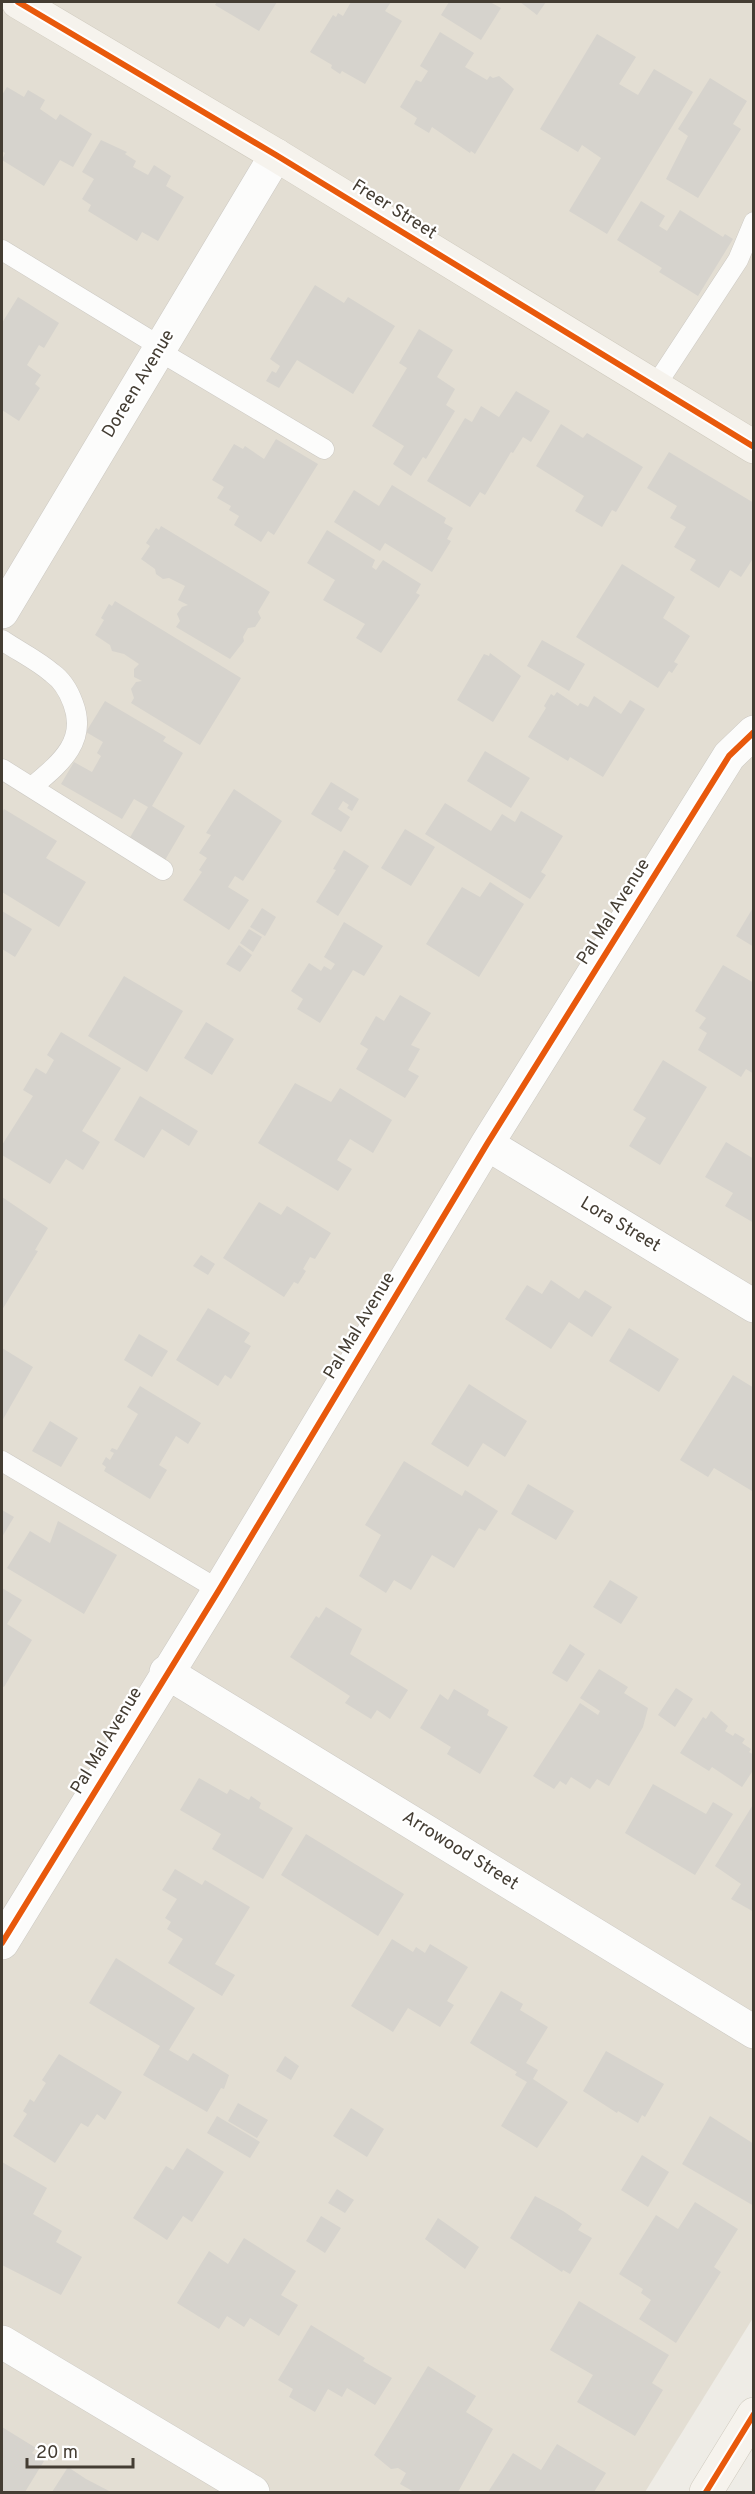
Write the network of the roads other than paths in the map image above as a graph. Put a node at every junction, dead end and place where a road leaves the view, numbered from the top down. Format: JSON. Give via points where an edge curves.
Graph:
{"nodes":[{"id":1,"x":18,"y":2,"type":"edge"},
{"id":2,"x":276,"y":155,"type":"junction"},
{"id":3,"x":753,"y":222,"type":"edge"},
{"id":4,"x":2,"y":250,"type":"edge"},
{"id":5,"x":160,"y":349,"type":"junction"},
{"id":6,"x":654,"y":388,"type":"junction"},
{"id":7,"x":753,"y":447,"type":"edge"},
{"id":8,"x":324,"y":448,"type":"dead end"},
{"id":9,"x":2,"y":612,"type":"edge"},
{"id":10,"x":2,"y":640,"type":"edge"},
{"id":11,"x":753,"y":732,"type":"edge"},
{"id":12,"x":2,"y":769,"type":"edge"},
{"id":13,"x":32,"y":787,"type":"junction"},
{"id":14,"x":163,"y":870,"type":"dead end"},
{"id":15,"x":487,"y":1144,"type":"junction"},
{"id":16,"x":753,"y":1306,"type":"edge"},
{"id":17,"x":2,"y":1461,"type":"edge"},
{"id":18,"x":219,"y":1590,"type":"junction"},
{"id":19,"x":166,"y":1672,"type":"junction"},
{"id":20,"x":2,"y":1943,"type":"edge"},
{"id":21,"x":753,"y":2032,"type":"edge"},
{"id":22,"x":2,"y":2342,"type":"edge"},
{"id":23,"x":753,"y":2414,"type":"edge"},
{"id":24,"x":253,"y":2493,"type":"edge"},
{"id":25,"x":706,"y":2493,"type":"edge"}],
"edges":[{"from":1,"to":2,"type":"street","name":"Freer Street"},
{"from":2,"to":5,"type":"street","name":"Doreen Avenue"},
{"from":2,"to":6,"type":"street","name":"Freer Street"},
{"from":3,"to":6,"type":"lane","via":[[738,260]]},
{"from":4,"to":5,"type":"lane"},
{"from":5,"to":8,"type":"lane"},
{"from":5,"to":9,"type":"street","name":"Doreen Avenue"},
{"from":6,"to":7,"type":"street","name":"Freer Street"},
{"from":10,"to":13,"type":"lane","via":[[53,673],[69,693],[79,718],[74,741],[60,763]]},
{"from":11,"to":15,"type":"street","name":"Pal Mal Avenue","via":[[729,756]]},
{"from":12,"to":13,"type":"lane"},
{"from":13,"to":14,"type":"lane"},
{"from":15,"to":16,"type":"street","name":"Lora Street"},
{"from":15,"to":18,"type":"street","name":"Pal Mal Avenue"},
{"from":17,"to":18,"type":"lane"},
{"from":18,"to":19,"type":"street","name":"Pal Mal Avenue"},
{"from":19,"to":20,"type":"street","name":"Pal Mal Avenue"},
{"from":19,"to":21,"type":"street","name":"Arrowood Street"},
{"from":22,"to":24,"type":"street"},
{"from":23,"to":25,"type":"street"}]}
